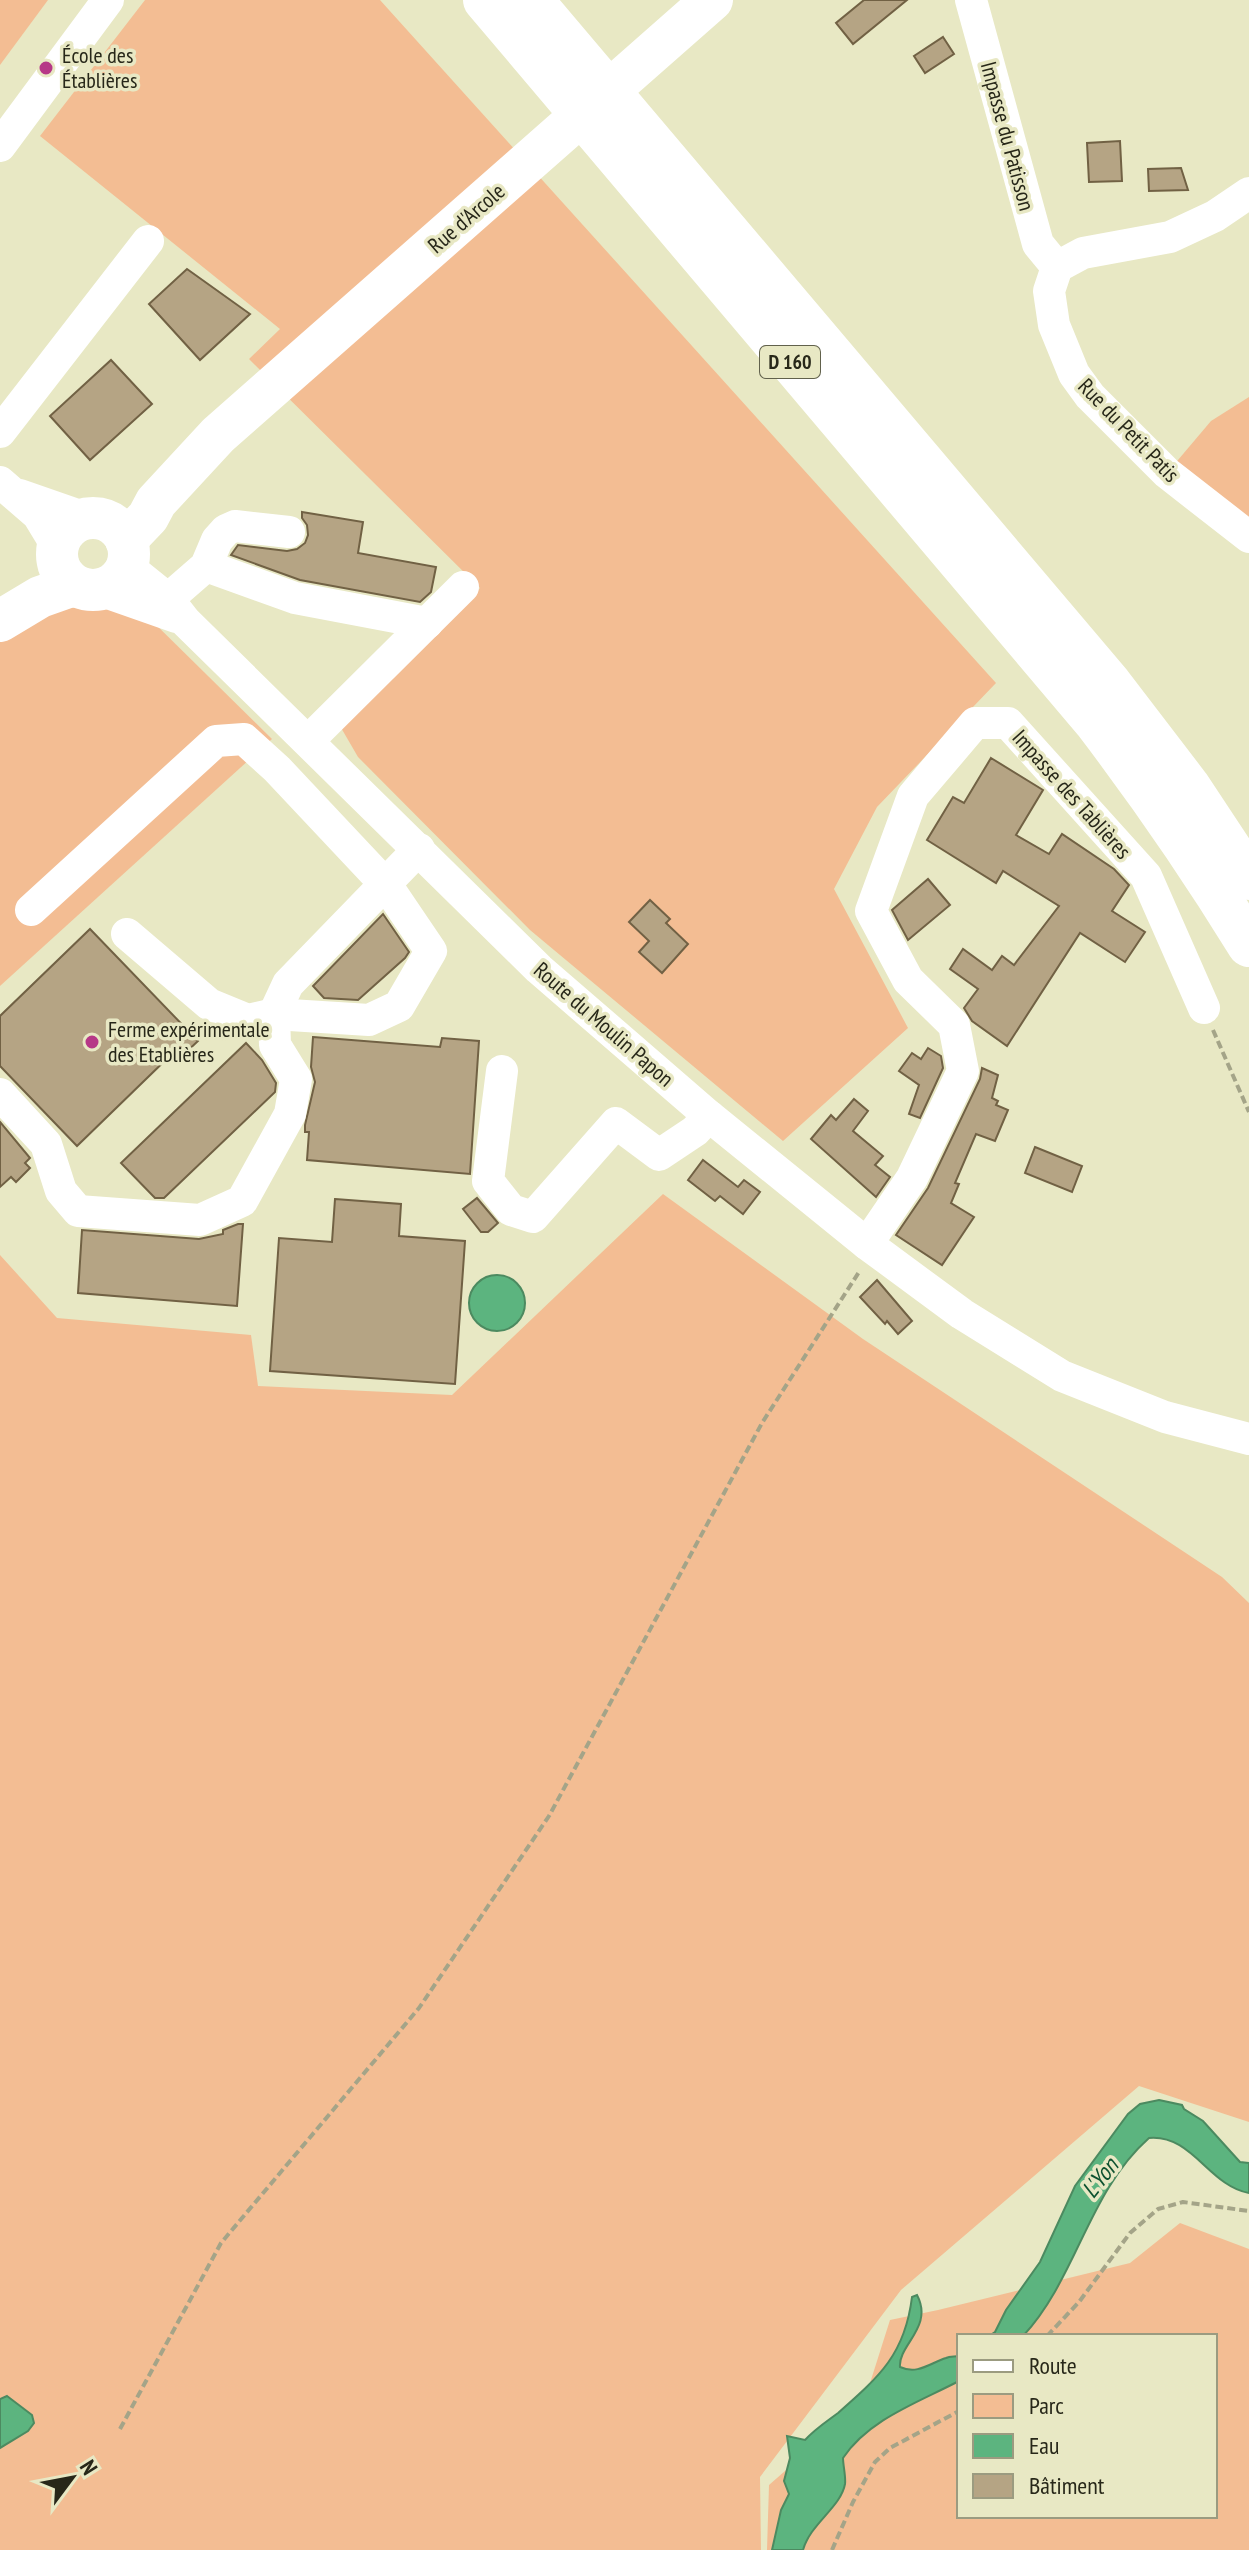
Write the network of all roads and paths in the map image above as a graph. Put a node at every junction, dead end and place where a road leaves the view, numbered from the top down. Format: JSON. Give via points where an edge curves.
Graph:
{"nodes":[{"id":1,"x":108,"y":0,"type":"edge"},
{"id":2,"x":453,"y":0,"type":"edge"},
{"id":3,"x":485,"y":0,"type":"edge"},
{"id":4,"x":531,"y":0,"type":"edge"},
{"id":5,"x":549,"y":0,"type":"edge"},
{"id":6,"x":712,"y":0,"type":"edge"},
{"id":7,"x":971,"y":0,"type":"edge"},
{"id":8,"x":560,"y":62,"type":"junction"},
{"id":9,"x":0,"y":146,"type":"edge"},
{"id":10,"x":1249,"y":193,"type":"edge"},
{"id":11,"x":148,"y":241,"type":"dead end"},
{"id":12,"x":1057,"y":267,"type":"junction"},
{"id":13,"x":0,"y":432,"type":"edge"},
{"id":14,"x":8,"y":488,"type":"edge"},
{"id":15,"x":289,"y":532,"type":"dead end"},
{"id":16,"x":1249,"y":537,"type":"edge"},
{"id":17,"x":91,"y":553,"type":"junction"},
{"id":18,"x":206,"y":566,"type":"junction"},
{"id":19,"x":463,"y":587,"type":"dead end"},
{"id":20,"x":0,"y":596,"type":"edge"},
{"id":21,"x":177,"y":610,"type":"junction"},
{"id":22,"x":0,"y":621,"type":"edge"},
{"id":23,"x":427,"y":623,"type":"junction"},
{"id":24,"x":308,"y":741,"type":"junction"},
{"id":25,"x":419,"y":849,"type":"junction"},
{"id":26,"x":1249,"y":878,"type":"edge"},
{"id":27,"x":387,"y":886,"type":"junction"},
{"id":28,"x":31,"y":910,"type":"dead end"},
{"id":29,"x":127,"y":934,"type":"dead end"},
{"id":30,"x":1249,"y":945,"type":"edge"},
{"id":31,"x":1204,"y":1008,"type":"joint"},
{"id":32,"x":274,"y":1014,"type":"junction"},
{"id":33,"x":502,"y":1071,"type":"dead end"},
{"id":34,"x":0,"y":1094,"type":"edge"},
{"id":35,"x":1249,"y":1112,"type":"edge"},
{"id":36,"x":709,"y":1116,"type":"junction"},
{"id":37,"x":867,"y":1244,"type":"junction"},
{"id":38,"x":1249,"y":1439,"type":"edge"},
{"id":39,"x":1249,"y":2211,"type":"edge"},
{"id":40,"x":1049,"y":2334,"type":"edge"},
{"id":41,"x":957,"y":2412,"type":"edge"},
{"id":42,"x":120,"y":2429,"type":"dead end"},
{"id":43,"x":832,"y":2550,"type":"edge"}],
"edges":[{"from":1,"to":9,"type":"street"},
{"from":2,"to":8,"type":"highway","via":[[497,46]]},
{"from":3,"to":8,"type":"highway","number":"D 160"},
{"from":4,"to":8,"type":"highway","number":"D 160"},
{"from":5,"to":8,"type":"highway","number":"D 160"},
{"from":6,"to":17,"type":"main road","name":"Rue d'Arcole","via":[[218,435],[170,463]]},
{"from":7,"to":12,"type":"street","name":"Impasse du Patisson","via":[[1038,244]]},
{"from":8,"to":26,"type":"highway","number":"D 160","via":[[1110,684]]},
{"from":8,"to":30,"type":"highway","number":"D 160","via":[[1095,721],[1167,818]]},
{"from":10,"to":12,"type":"street","via":[[1170,237],[1083,253]]},
{"from":11,"to":13,"type":"street"},
{"from":12,"to":16,"type":"street","name":"Rue du Petit Patis","via":[[1049,291],[1054,325],[1074,374],[1167,473]]},
{"from":14,"to":17,"type":"street","name":"Route du Moulin Papon"},
{"from":15,"to":18,"type":"street","via":[[235,526],[217,540]]},
{"from":17,"to":20,"type":"main road","name":"Rue d'Arcole"},
{"from":17,"to":21,"type":"street","name":"Route du Moulin Papon","via":[[168,613]]},
{"from":17,"to":22,"type":"main road","name":"Rue d'Arcole","via":[[40,597]]},
{"from":18,"to":21,"type":"street"},
{"from":18,"to":23,"type":"street","via":[[295,598]]},
{"from":19,"to":23,"type":"street"},
{"from":21,"to":24,"type":"street","name":"Route du Moulin Papon"},
{"from":23,"to":24,"type":"street"},
{"from":24,"to":25,"type":"street","name":"Route du Moulin Papon"},
{"from":25,"to":27,"type":"street"},
{"from":25,"to":36,"type":"street","name":"Route du Moulin Papon","via":[[539,969]]},
{"from":27,"to":28,"type":"street","via":[[244,739],[216,741]]},
{"from":27,"to":32,"type":"street","via":[[288,984]]},
{"from":27,"to":32,"type":"street","via":[[431,951],[399,1006],[369,1020]]},
{"from":29,"to":32,"type":"street","via":[[209,1004],[248,1020]]},
{"from":31,"to":35,"type":"path"},
{"from":31,"to":37,"type":"street","name":"Impasse des Tablières","via":[[1146,876],[1008,723],[975,723],[913,796],[871,911],[908,980],[954,1025],[963,1071],[912,1178]]},
{"from":32,"to":34,"type":"street","via":[[275,1045],[296,1079],[290,1114],[242,1201],[200,1220],[78,1211],[61,1191],[46,1144]]},
{"from":33,"to":36,"type":"street","via":[[488,1181],[511,1210],[533,1217],[616,1123],[659,1155]]},
{"from":36,"to":37,"type":"street","name":"Route du Moulin Papon"},
{"from":37,"to":38,"type":"street","name":"Route du Moulin Papon","via":[[962,1314],[1062,1376],[1165,1417]]},
{"from":37,"to":42,"type":"path","via":[[863,1266],[762,1423],[549,1816],[419,2008],[221,2243]]},
{"from":39,"to":40,"type":"path","via":[[1183,2202],[1158,2209],[1130,2233]]},
{"from":41,"to":43,"type":"path","via":[[890,2448],[875,2462]]}]}
